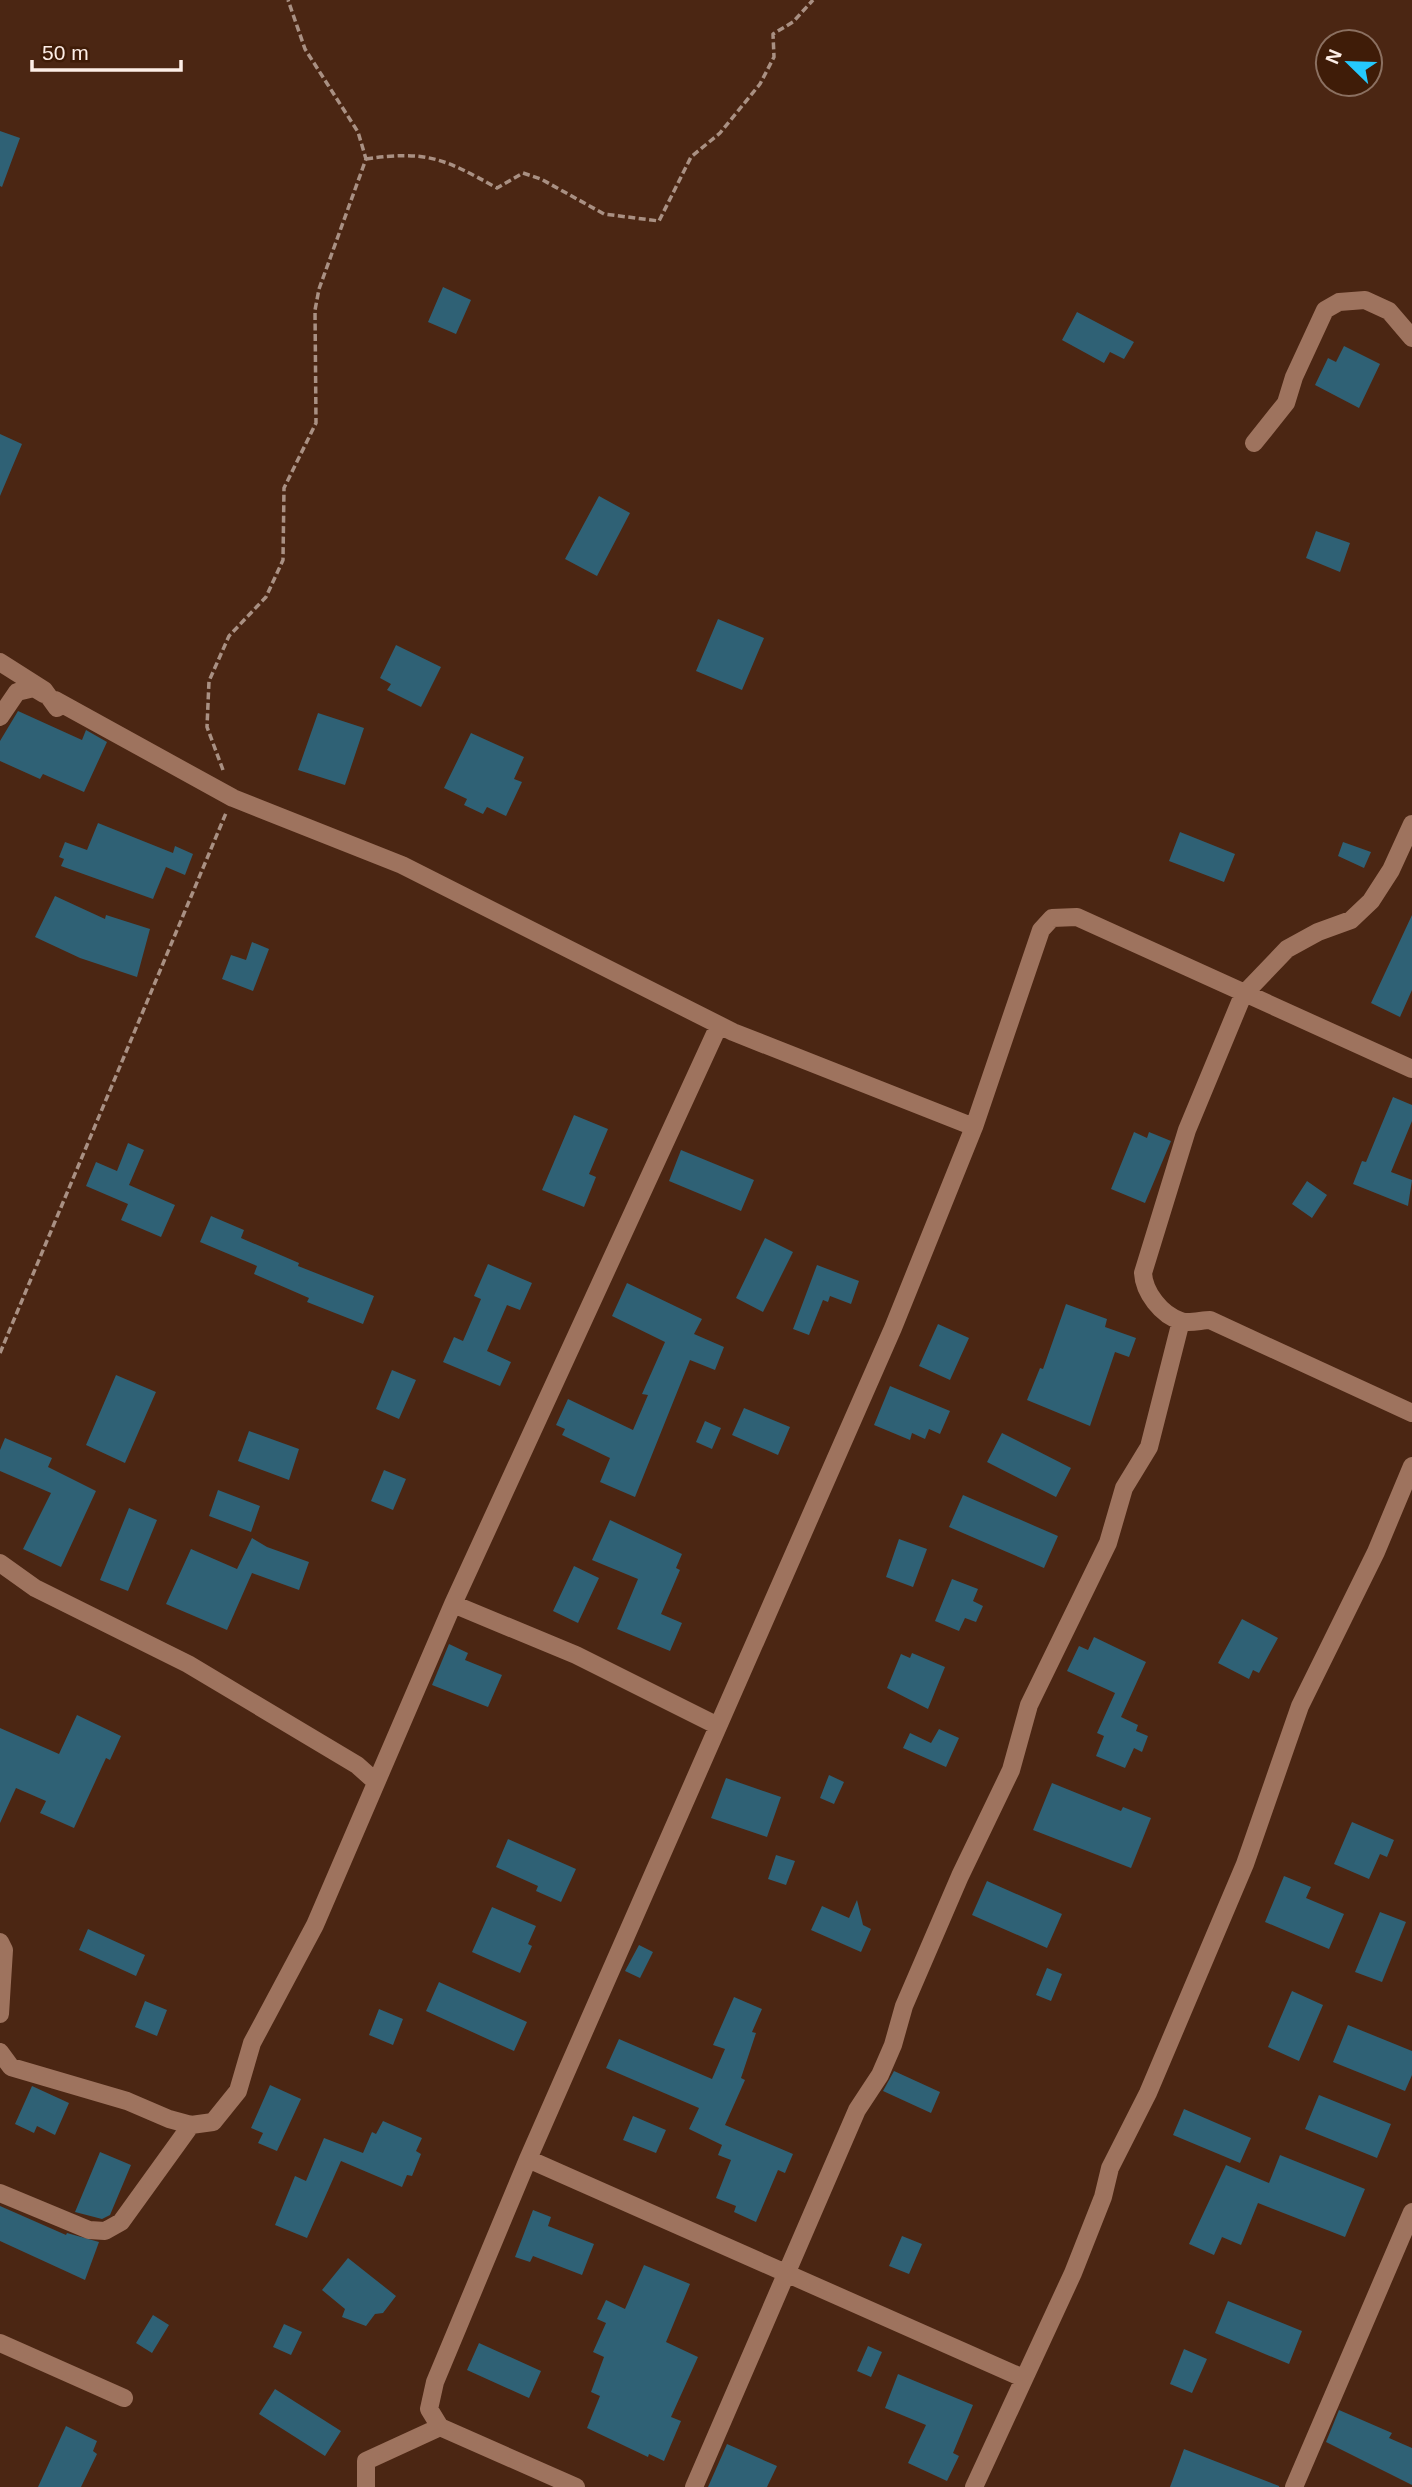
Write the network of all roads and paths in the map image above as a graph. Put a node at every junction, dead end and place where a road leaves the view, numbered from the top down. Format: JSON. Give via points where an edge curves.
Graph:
{"nodes":[{"id":1,"x":288,"y":0,"type":"edge"},
{"id":2,"x":813,"y":0,"type":"edge"},
{"id":3,"x":366,"y":159,"type":"junction"},
{"id":4,"x":1412,"y":338,"type":"edge"},
{"id":5,"x":1254,"y":443,"type":"dead end"},
{"id":6,"x":0,"y":662,"type":"edge"},
{"id":7,"x":53,"y":699,"type":"junction"},
{"id":8,"x":0,"y":717,"type":"edge"},
{"id":9,"x":233,"y":798,"type":"junction"},
{"id":10,"x":1412,"y":824,"type":"edge"},
{"id":11,"x":1243,"y":995,"type":"junction"},
{"id":12,"x":719,"y":1025,"type":"junction"},
{"id":13,"x":1412,"y":1069,"type":"edge"},
{"id":14,"x":974,"y":1127,"type":"junction"},
{"id":15,"x":1181,"y":1321,"type":"junction"},
{"id":16,"x":0,"y":1353,"type":"edge"},
{"id":17,"x":1412,"y":1413,"type":"edge"},
{"id":18,"x":1412,"y":1466,"type":"edge"},
{"id":19,"x":0,"y":1563,"type":"edge"},
{"id":20,"x":453,"y":1604,"type":"junction"},
{"id":21,"x":718,"y":1726,"type":"junction"},
{"id":22,"x":376,"y":1782,"type":"junction"},
{"id":23,"x":0,"y":1942,"type":"edge"},
{"id":24,"x":0,"y":2014,"type":"edge"},
{"id":25,"x":0,"y":2052,"type":"edge"},
{"id":26,"x":191,"y":2125,"type":"junction"},
{"id":27,"x":528,"y":2159,"type":"junction"},
{"id":28,"x":0,"y":2193,"type":"edge"},
{"id":29,"x":1412,"y":2212,"type":"edge"},
{"id":30,"x":785,"y":2274,"type":"junction"},
{"id":31,"x":0,"y":2343,"type":"edge"},
{"id":32,"x":1023,"y":2378,"type":"junction"},
{"id":33,"x":124,"y":2398,"type":"dead end"},
{"id":34,"x":440,"y":2427,"type":"junction"},
{"id":35,"x":366,"y":2487,"type":"edge"},
{"id":36,"x":576,"y":2487,"type":"edge"},
{"id":37,"x":694,"y":2487,"type":"edge"},
{"id":38,"x":974,"y":2487,"type":"edge"},
{"id":39,"x":1294,"y":2487,"type":"edge"}],
"edges":[{"from":1,"to":3,"type":"path","via":[[305,49],[358,132]]},
{"from":2,"to":3,"type":"path","via":[[793,22],[773,34],[774,57],[760,83],[720,133],[691,157],[659,221],[604,215],[523,173],[497,188],[447,161],[400,154]]},
{"from":3,"to":9,"type":"path","via":[[319,289],[316,423],[285,488],[283,560],[266,597],[229,636],[209,681],[207,727]]},
{"from":4,"to":5,"type":"street","via":[[1389,311],[1365,300],[1339,302],[1325,310],[1286,403]]},
{"from":6,"to":7,"type":"street"},
{"from":7,"to":8,"type":"street","via":[[34,688],[18,692]]},
{"from":7,"to":9,"type":"street"},
{"from":9,"to":12,"type":"street","via":[[401,865]]},
{"from":9,"to":16,"type":"path"},
{"from":10,"to":11,"type":"street","via":[[1371,901],[1351,920],[1287,949]]},
{"from":11,"to":13,"type":"street"},
{"from":11,"to":14,"type":"street","via":[[1102,927],[1077,917],[1052,918],[1041,930],[1030,957]]},
{"from":11,"to":15,"type":"street","via":[[1187,1129],[1143,1273],[1144,1288],[1152,1299]]},
{"from":12,"to":14,"type":"street"},
{"from":12,"to":20,"type":"street"},
{"from":14,"to":21,"type":"street","via":[[893,1328]]},
{"from":15,"to":17,"type":"street","via":[[1210,1320]]},
{"from":15,"to":30,"type":"street","via":[[1149,1447],[1124,1488],[1108,1543],[1029,1705],[1010,1770],[954,1888],[880,2075],[857,2110]]},
{"from":18,"to":32,"type":"street","via":[[1376,1552],[1300,1706],[1245,1864],[1148,2093],[1110,2168],[1073,2273]]},
{"from":19,"to":22,"type":"street","via":[[35,1588],[198,1670],[357,1765]]},
{"from":20,"to":21,"type":"street","via":[[576,1655]]},
{"from":20,"to":22,"type":"street"},
{"from":21,"to":27,"type":"street"},
{"from":22,"to":26,"type":"street","via":[[315,1925],[252,2043],[238,2091],[213,2122]]},
{"from":23,"to":24,"type":"street","via":[[4,1950]]},
{"from":25,"to":26,"type":"street","via":[[11,2067]]},
{"from":26,"to":28,"type":"street","via":[[121,2221],[105,2231],[89,2230]]},
{"from":27,"to":30,"type":"street"},
{"from":27,"to":34,"type":"street","via":[[435,2382],[429,2409]]},
{"from":29,"to":39,"type":"street"},
{"from":30,"to":32,"type":"street"},
{"from":30,"to":37,"type":"street"},
{"from":31,"to":33,"type":"street"},
{"from":32,"to":38,"type":"street"},
{"from":34,"to":35,"type":"street","via":[[366,2461]]},
{"from":34,"to":36,"type":"street"}]}
